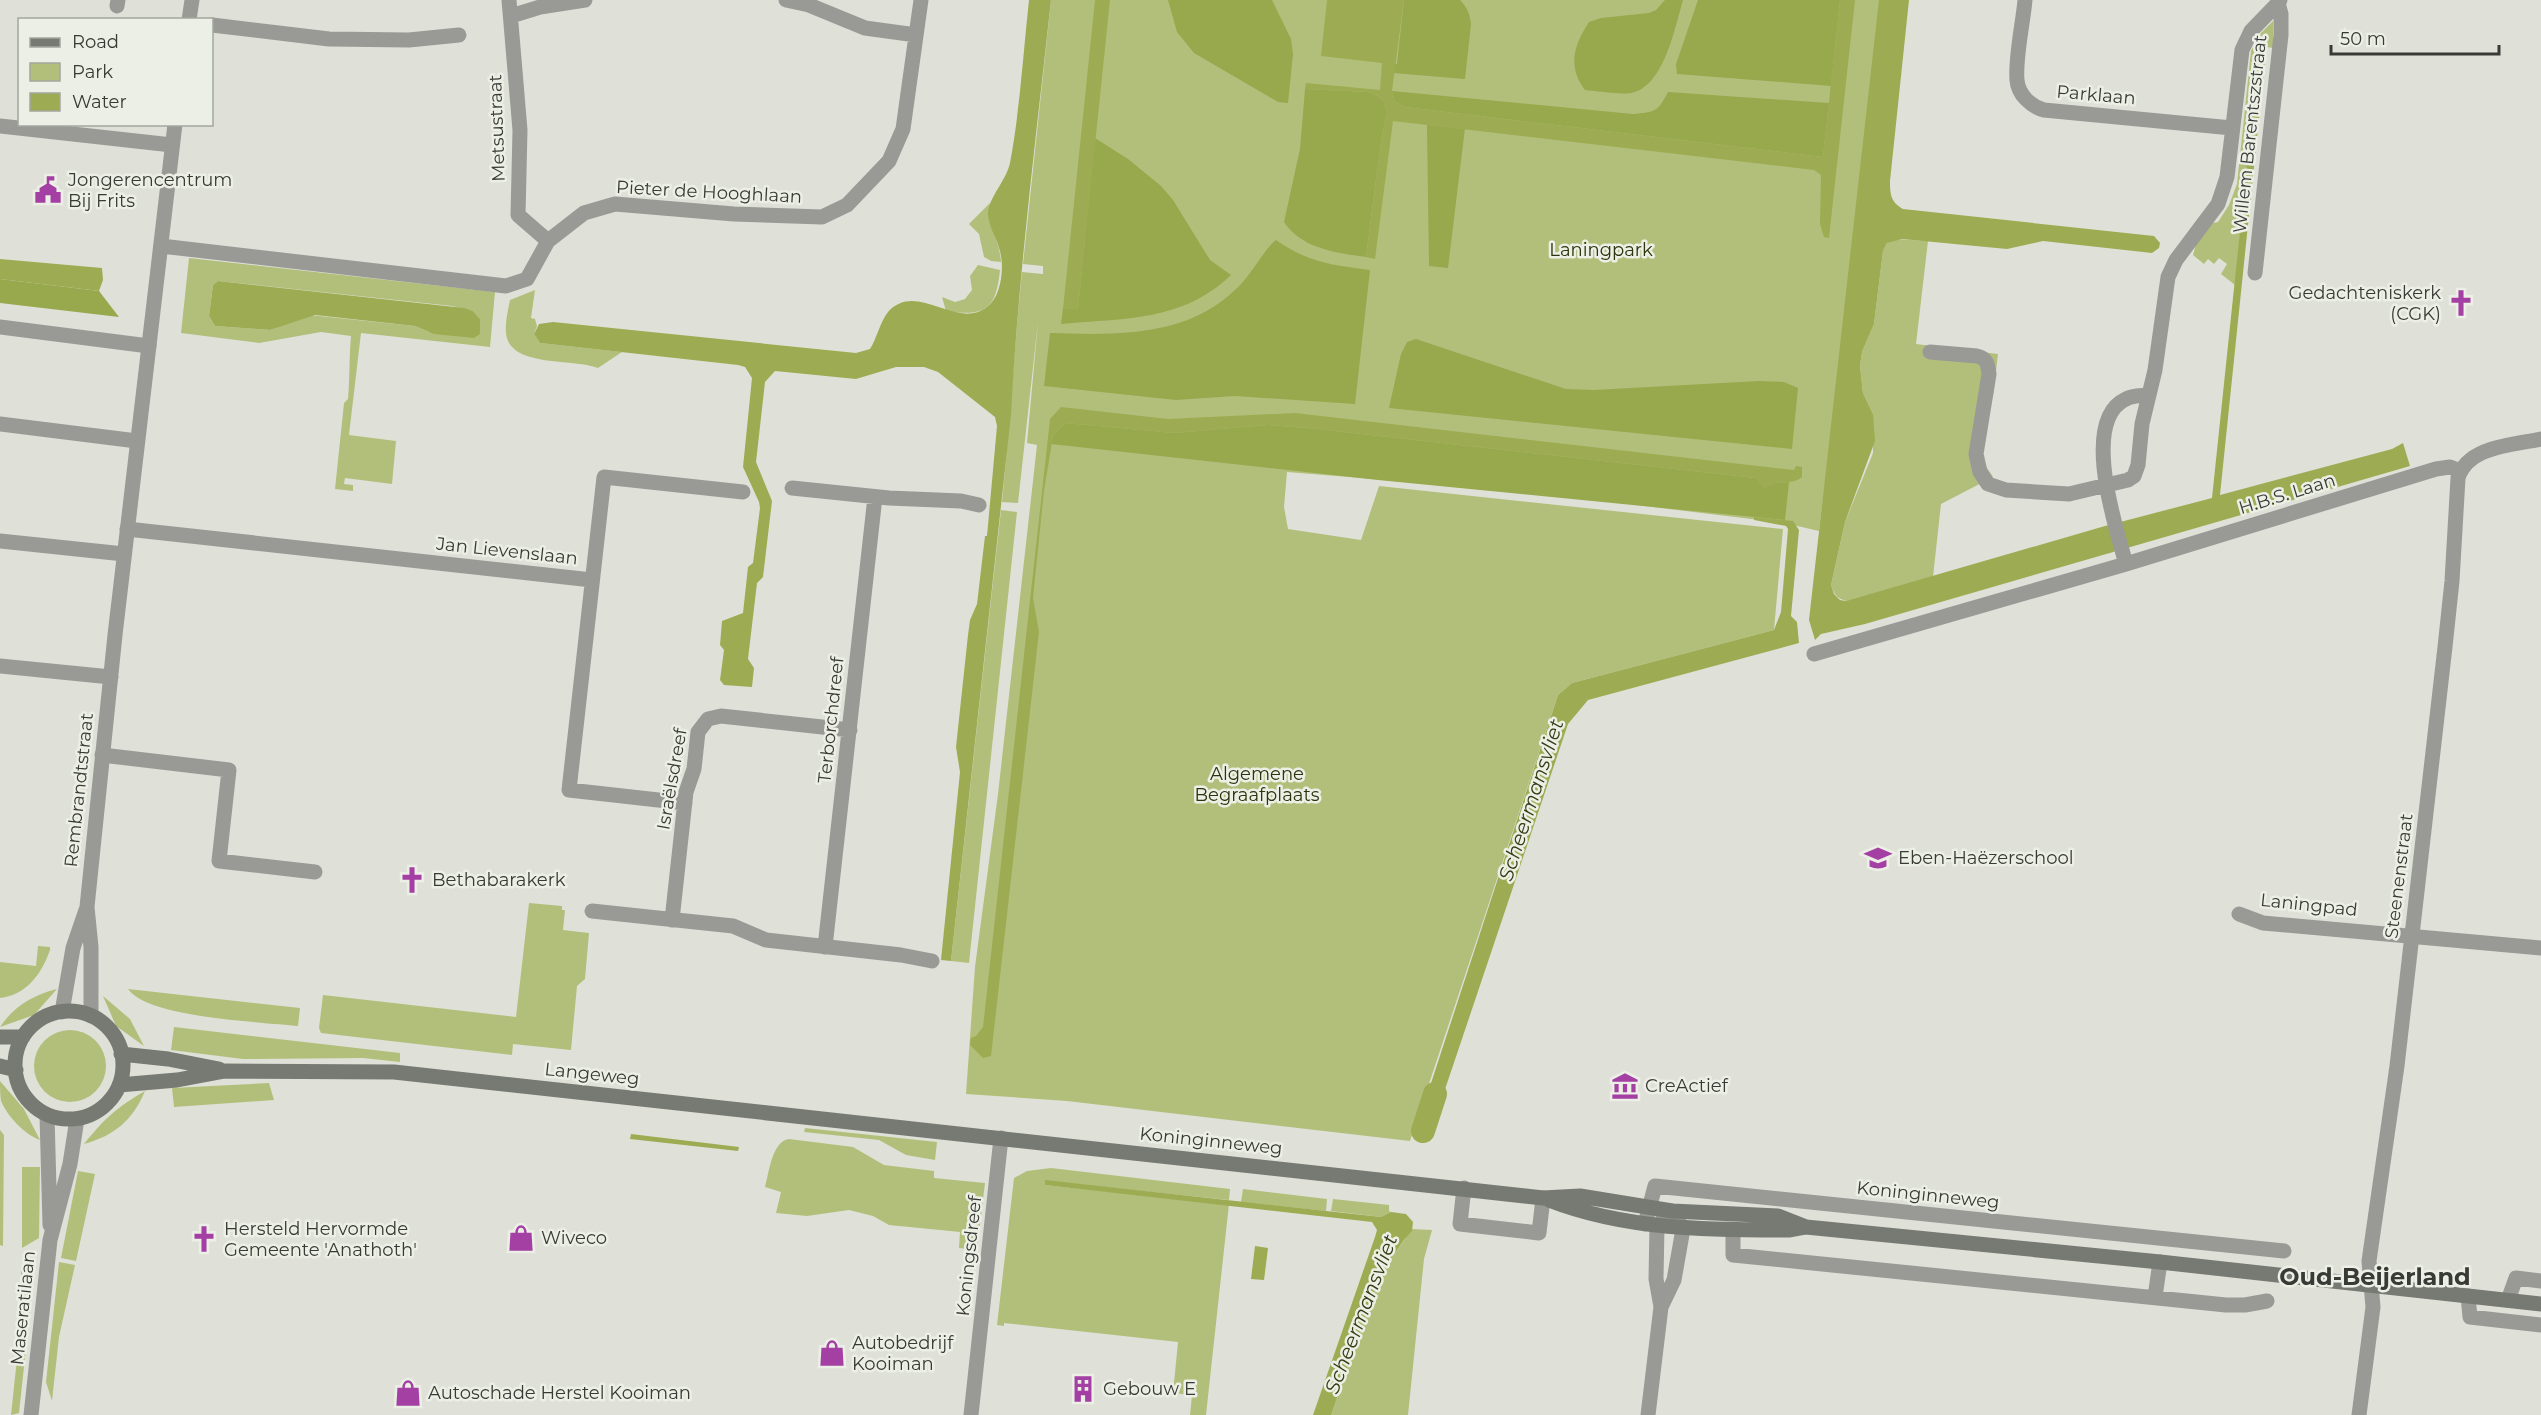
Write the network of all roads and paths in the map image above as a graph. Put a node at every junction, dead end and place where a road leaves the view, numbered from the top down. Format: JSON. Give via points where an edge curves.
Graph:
{"nodes":[{"id":1,"x":192,"y":0,"type":"edge"},
{"id":2,"x":509,"y":0,"type":"edge"},
{"id":3,"x":585,"y":0,"type":"edge"},
{"id":4,"x":786,"y":0,"type":"edge"},
{"id":5,"x":921,"y":0,"type":"edge"},
{"id":6,"x":2025,"y":0,"type":"edge"},
{"id":7,"x":2279,"y":1,"type":"edge"},
{"id":8,"x":511,"y":16,"type":"junction"},
{"id":9,"x":189,"y":18,"type":"edge"},
{"id":10,"x":213,"y":25,"type":"edge"},
{"id":11,"x":459,"y":34,"type":"dead end"},
{"id":12,"x":916,"y":35,"type":"junction"},
{"id":13,"x":0,"y":126,"type":"edge"},
{"id":14,"x":175,"y":126,"type":"edge"},
{"id":15,"x":2232,"y":128,"type":"junction"},
{"id":16,"x":172,"y":145,"type":"junction"},
{"id":17,"x":548,"y":241,"type":"junction"},
{"id":18,"x":161,"y":246,"type":"junction"},
{"id":19,"x":2255,"y":273,"type":"dead end"},
{"id":20,"x":0,"y":327,"type":"edge"},
{"id":21,"x":149,"y":346,"type":"junction"},
{"id":22,"x":1930,"y":352,"type":"dead end"},
{"id":23,"x":2149,"y":395,"type":"junction"},
{"id":24,"x":0,"y":424,"type":"edge"},
{"id":25,"x":2541,"y":439,"type":"edge"},
{"id":26,"x":137,"y":441,"type":"junction"},
{"id":27,"x":2460,"y":471,"type":"junction"},
{"id":28,"x":2106,"y":485,"type":"junction"},
{"id":29,"x":792,"y":488,"type":"dead end"},
{"id":30,"x":743,"y":492,"type":"dead end"},
{"id":31,"x":875,"y":497,"type":"junction"},
{"id":32,"x":978,"y":505,"type":"dead end"},
{"id":33,"x":127,"y":529,"type":"junction"},
{"id":34,"x":0,"y":541,"type":"edge"},
{"id":35,"x":124,"y":554,"type":"junction"},
{"id":36,"x":2125,"y":560,"type":"junction"},
{"id":37,"x":592,"y":580,"type":"junction"},
{"id":38,"x":1814,"y":654,"type":"dead end"},
{"id":39,"x":0,"y":666,"type":"edge"},
{"id":40,"x":111,"y":677,"type":"junction"},
{"id":41,"x":849,"y":730,"type":"junction"},
{"id":42,"x":102,"y":755,"type":"junction"},
{"id":43,"x":685,"y":803,"type":"junction"},
{"id":44,"x":315,"y":873,"type":"dead end"},
{"id":45,"x":87,"y":907,"type":"junction"},
{"id":46,"x":592,"y":911,"type":"dead end"},
{"id":47,"x":2239,"y":914,"type":"dead end"},
{"id":48,"x":672,"y":920,"type":"junction"},
{"id":49,"x":2411,"y":934,"type":"junction"},
{"id":50,"x":825,"y":947,"type":"junction"},
{"id":51,"x":2541,"y":948,"type":"edge"},
{"id":52,"x":932,"y":961,"type":"dead end"},
{"id":53,"x":62,"y":1012,"type":"junction"},
{"id":54,"x":91,"y":1016,"type":"junction"},
{"id":55,"x":0,"y":1037,"type":"edge"},
{"id":56,"x":24,"y":1037,"type":"junction"},
{"id":57,"x":121,"y":1054,"type":"junction"},
{"id":58,"x":0,"y":1066,"type":"edge"},
{"id":59,"x":15,"y":1070,"type":"junction"},
{"id":60,"x":225,"y":1071,"type":"junction"},
{"id":61,"x":119,"y":1085,"type":"junction"},
{"id":62,"x":46,"y":1115,"type":"junction"},
{"id":63,"x":77,"y":1119,"type":"junction"},
{"id":64,"x":955,"y":1133,"type":"joint"},
{"id":65,"x":1002,"y":1138,"type":"junction"},
{"id":66,"x":1464,"y":1188,"type":"junction"},
{"id":67,"x":1543,"y":1198,"type":"junction"},
{"id":68,"x":1650,"y":1208,"type":"junction"},
{"id":69,"x":1672,"y":1211,"type":"junction"},
{"id":70,"x":1651,"y":1225,"type":"junction"},
{"id":71,"x":1806,"y":1227,"type":"junction"},
{"id":72,"x":1683,"y":1229,"type":"junction"},
{"id":73,"x":1733,"y":1230,"type":"junction"},
{"id":74,"x":50,"y":1240,"type":"junction"},
{"id":75,"x":2220,"y":1244,"type":"junction"},
{"id":76,"x":2284,"y":1251,"type":"dead end"},
{"id":77,"x":2160,"y":1262,"type":"junction"},
{"id":78,"x":2216,"y":1270,"type":"junction"},
{"id":79,"x":2541,"y":1281,"type":"edge"},
{"id":80,"x":2371,"y":1284,"type":"junction"},
{"id":81,"x":2468,"y":1296,"type":"junction"},
{"id":82,"x":2155,"y":1297,"type":"junction"},
{"id":83,"x":2508,"y":1300,"type":"junction"},
{"id":84,"x":2267,"y":1301,"type":"dead end"},
{"id":85,"x":2541,"y":1304,"type":"edge"},
{"id":86,"x":1661,"y":1307,"type":"junction"},
{"id":87,"x":2541,"y":1325,"type":"edge"},
{"id":88,"x":31,"y":1415,"type":"edge"},
{"id":89,"x":971,"y":1415,"type":"edge"},
{"id":90,"x":1648,"y":1415,"type":"edge"},
{"id":91,"x":2359,"y":1415,"type":"edge"}],
"edges":[{"from":1,"to":9,"type":"street"},
{"from":2,"to":8,"type":"street","name":"Metsustraat"},
{"from":3,"to":8,"type":"street"},
{"from":4,"to":12,"type":"street","via":[[865,28]]},
{"from":5,"to":12,"type":"street","name":"Pieter de Hooghlaan"},
{"from":6,"to":15,"type":"street","name":"Parklaan","via":[[2017,80],[2023,96],[2033,105],[2044,110]]},
{"from":7,"to":15,"type":"street","via":[[2251,31],[2242,50]]},
{"from":7,"to":19,"type":"street","name":"Willem Barentszstraat","via":[[2281,34]]},
{"from":8,"to":17,"type":"street","name":"Metsustraat","via":[[520,130],[518,215]]},
{"from":10,"to":11,"type":"street","via":[[329,39],[409,40]]},
{"from":12,"to":17,"type":"street","name":"Pieter de Hooghlaan","via":[[903,129],[889,161],[847,205],[822,217],[615,204],[584,213]]},
{"from":13,"to":16,"type":"street"},
{"from":14,"to":16,"type":"street","name":"Rembrandtstraat"},
{"from":15,"to":23,"type":"street","via":[[2223,195],[2176,260],[2166,285]]},
{"from":16,"to":18,"type":"street","name":"Rembrandtstraat"},
{"from":17,"to":18,"type":"street","name":"Pieter de Hooghlaan","via":[[527,279],[506,285]]},
{"from":18,"to":21,"type":"street","name":"Rembrandtstraat"},
{"from":20,"to":21,"type":"street"},
{"from":21,"to":26,"type":"street","name":"Rembrandtstraat"},
{"from":22,"to":28,"type":"street","via":[[1982,357],[1988,364],[1976,454],[1988,484],[1998,489],[2058,494]]},
{"from":23,"to":28,"type":"street","via":[[2136,473],[2128,480]]},
{"from":23,"to":28,"type":"street","via":[[2124,399],[2113,410],[2103,444]]},
{"from":24,"to":26,"type":"street"},
{"from":25,"to":27,"type":"street","via":[[2475,456]]},
{"from":26,"to":33,"type":"street","name":"Rembrandtstraat"},
{"from":27,"to":36,"type":"street","name":"H.B.S. Laan","via":[[2450,467],[2436,469]]},
{"from":27,"to":49,"type":"street","name":"Steenenstraat","via":[[2452,581]]},
{"from":28,"to":36,"type":"street"},
{"from":29,"to":31,"type":"street"},
{"from":30,"to":37,"type":"street","via":[[604,477]]},
{"from":31,"to":32,"type":"street"},
{"from":31,"to":41,"type":"street","name":"Terborchdreef"},
{"from":33,"to":35,"type":"street","name":"Rembrandtstraat"},
{"from":33,"to":37,"type":"street","name":"Jan Lievenslaan"},
{"from":34,"to":35,"type":"street"},
{"from":35,"to":40,"type":"street","name":"Rembrandtstraat"},
{"from":36,"to":38,"type":"street","name":"H.B.S. Laan"},
{"from":37,"to":43,"type":"street","name":"Jan Lievenslaan","via":[[569,790]]},
{"from":39,"to":40,"type":"street"},
{"from":40,"to":42,"type":"street","name":"Rembrandtstraat"},
{"from":41,"to":43,"type":"street","name":"Israëlsdreef","via":[[721,716],[708,719],[698,732]]},
{"from":41,"to":50,"type":"street","name":"Terborchdreef"},
{"from":42,"to":44,"type":"street","via":[[229,770],[219,861]]},
{"from":42,"to":45,"type":"street","name":"Rembrandtstraat"},
{"from":43,"to":48,"type":"street","name":"Israëlsdreef"},
{"from":45,"to":53,"type":"street","name":"Rembrandtstraat","via":[[73,948]]},
{"from":45,"to":54,"type":"street","name":"Rembrandtstraat","via":[[92,961]]},
{"from":46,"to":48,"type":"street"},
{"from":47,"to":49,"type":"street","name":"Laningpad","via":[[2263,923]]},
{"from":48,"to":50,"type":"street","via":[[733,926],[766,940]]},
{"from":49,"to":51,"type":"street","name":"Laningpad"},
{"from":49,"to":80,"type":"street","name":"Steenenstraat","via":[[2369,1261]]},
{"from":50,"to":52,"type":"street"},
{"from":53,"to":54,"type":"main road"},
{"from":53,"to":56,"type":"main road","via":[[40,1020]]},
{"from":54,"to":57,"type":"main road","via":[[116,1038]]},
{"from":55,"to":56,"type":"main road"},
{"from":56,"to":59,"type":"main road"},
{"from":57,"to":60,"type":"main road","name":"Langeweg","via":[[180,1060]]},
{"from":57,"to":61,"type":"main road","via":[[123,1070]]},
{"from":58,"to":59,"type":"main road"},
{"from":59,"to":62,"type":"main road","via":[[25,1096]]},
{"from":60,"to":61,"type":"main road","name":"Langeweg"},
{"from":60,"to":64,"type":"main road","name":"Langeweg","via":[[394,1072]]},
{"from":61,"to":63,"type":"main road","via":[[103,1108]]},
{"from":62,"to":63,"type":"main road"},
{"from":62,"to":74,"type":"street","name":"Maseratilaan"},
{"from":63,"to":74,"type":"street","name":"Maseratilaan"},
{"from":64,"to":65,"type":"main road","name":"Koninginneweg"},
{"from":65,"to":66,"type":"main road","name":"Koninginneweg"},
{"from":65,"to":89,"type":"street","name":"Koningsdreef"},
{"from":66,"to":67,"type":"main road","name":"Koninginneweg"},
{"from":66,"to":67,"type":"street","via":[[1460,1224],[1539,1233]]},
{"from":67,"to":68,"type":"main road","name":"Koninginneweg","via":[[1580,1196]]},
{"from":67,"to":70,"type":"main road","name":"Koninginneweg","via":[[1578,1211]]},
{"from":68,"to":69,"type":"main road","name":"Koninginneweg"},
{"from":68,"to":70,"type":"street","name":"Koninginneweg"},
{"from":68,"to":75,"type":"street","name":"Koninginneweg","via":[[1655,1186]]},
{"from":69,"to":70,"type":"street"},
{"from":69,"to":71,"type":"main road","name":"Koninginneweg","via":[[1778,1216]]},
{"from":69,"to":72,"type":"street"},
{"from":70,"to":72,"type":"main road","name":"Koninginneweg"},
{"from":70,"to":86,"type":"street"},
{"from":71,"to":73,"type":"main road","name":"Koninginneweg"},
{"from":71,"to":77,"type":"main road","name":"Koninginneweg"},
{"from":72,"to":73,"type":"main road","name":"Koninginneweg"},
{"from":72,"to":86,"type":"street","via":[[1674,1280]]},
{"from":73,"to":82,"type":"street","via":[[1733,1256]]},
{"from":74,"to":88,"type":"street","name":"Maseratilaan"},
{"from":75,"to":76,"type":"street","name":"Koninginneweg"},
{"from":75,"to":78,"type":"street"},
{"from":77,"to":78,"type":"main road","name":"Koninginneweg"},
{"from":77,"to":82,"type":"street"},
{"from":78,"to":80,"type":"main road","name":"Koninginneweg"},
{"from":79,"to":83,"type":"street","via":[[2516,1278]]},
{"from":80,"to":81,"type":"main road","name":"Koninginneweg"},
{"from":80,"to":91,"type":"street","name":"Steenenstraat","via":[[2373,1307]]},
{"from":81,"to":83,"type":"main road","name":"Koninginneweg"},
{"from":81,"to":87,"type":"street","via":[[2470,1317]]},
{"from":82,"to":84,"type":"street","via":[[2246,1305]]},
{"from":83,"to":85,"type":"main road","name":"Koninginneweg"},
{"from":86,"to":90,"type":"street"}]}
